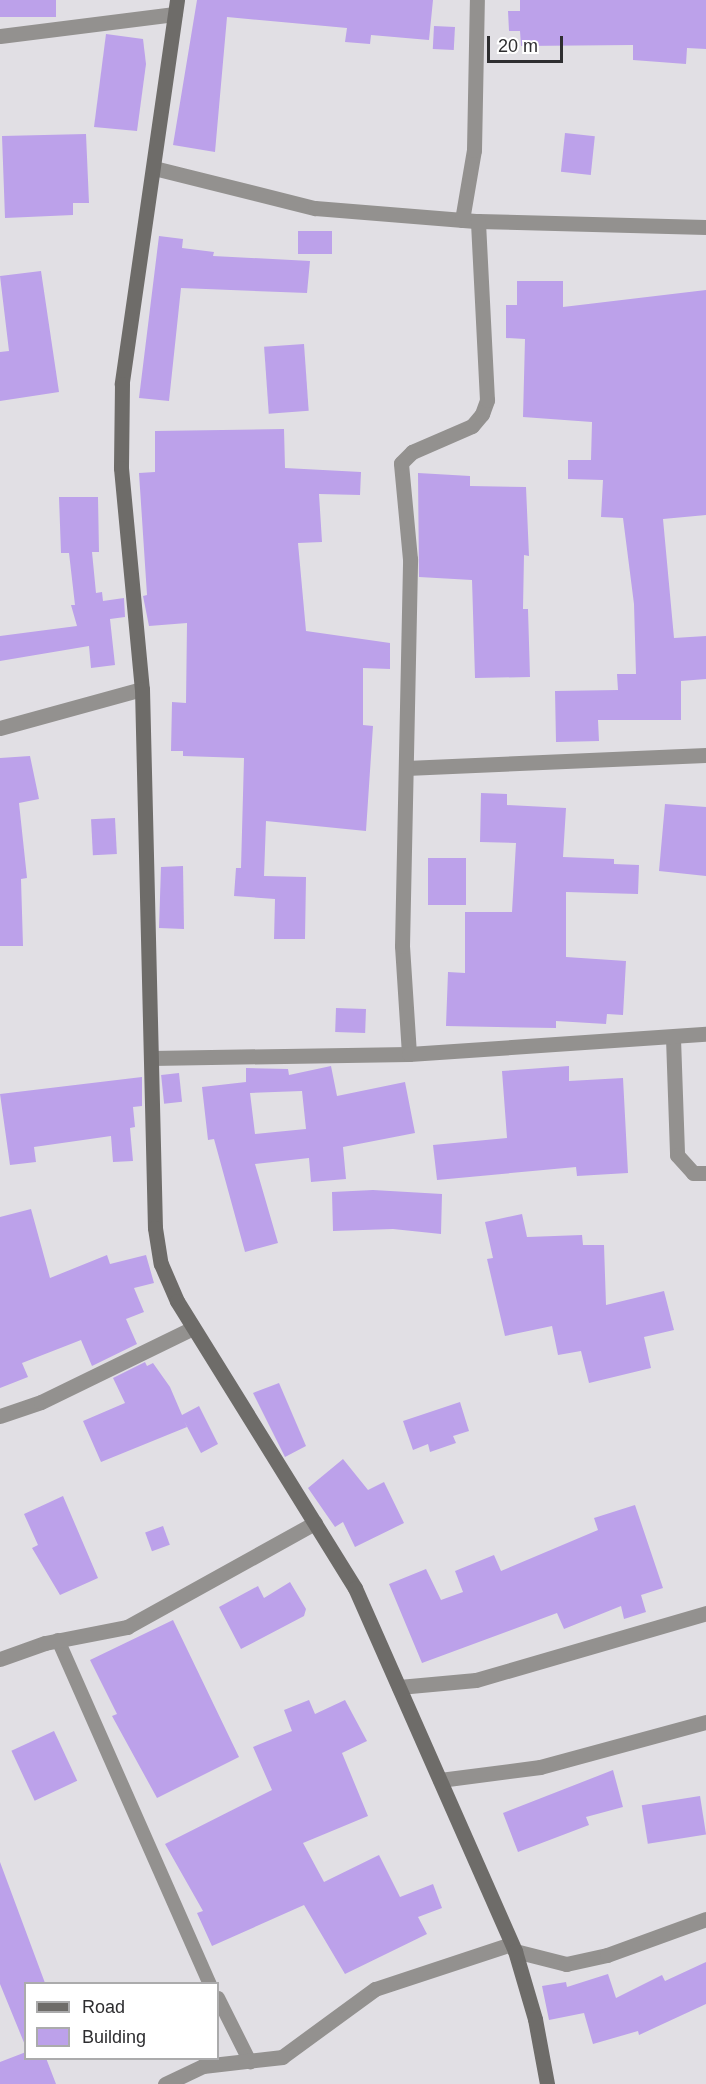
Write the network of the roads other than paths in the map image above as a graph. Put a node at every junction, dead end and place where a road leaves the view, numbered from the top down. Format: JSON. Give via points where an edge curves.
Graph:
{"nodes":[{"id":1,"x":477,"y":0,"type":"edge"},
{"id":2,"x":176,"y":7,"type":"edge"},
{"id":3,"x":0,"y":36,"type":"edge"},
{"id":4,"x":154,"y":168,"type":"junction"},
{"id":5,"x":462,"y":220,"type":"junction"},
{"id":6,"x":478,"y":221,"type":"junction"},
{"id":7,"x":706,"y":227,"type":"edge"},
{"id":8,"x":142,"y":689,"type":"junction"},
{"id":9,"x":0,"y":728,"type":"edge"},
{"id":10,"x":706,"y":755,"type":"edge"},
{"id":11,"x":406,"y":768,"type":"junction"},
{"id":12,"x":706,"y":1034,"type":"edge"},
{"id":13,"x":672,"y":1038,"type":"junction"},
{"id":14,"x":409,"y":1054,"type":"junction"},
{"id":15,"x":151,"y":1058,"type":"junction"},
{"id":16,"x":706,"y":1173,"type":"edge"},
{"id":17,"x":193,"y":1328,"type":"junction"},
{"id":18,"x":0,"y":1416,"type":"edge"},
{"id":19,"x":315,"y":1523,"type":"junction"},
{"id":20,"x":706,"y":1613,"type":"edge"},
{"id":21,"x":58,"y":1640,"type":"junction"},
{"id":22,"x":0,"y":1659,"type":"edge"},
{"id":23,"x":399,"y":1687,"type":"junction"},
{"id":24,"x":706,"y":1722,"type":"edge"},
{"id":25,"x":440,"y":1780,"type":"junction"},
{"id":26,"x":706,"y":1919,"type":"edge"},
{"id":27,"x":513,"y":1948,"type":"junction"},
{"id":28,"x":210,"y":1982,"type":"edge"},
{"id":29,"x":219,"y":2000,"type":"edge"},
{"id":30,"x":250,"y":2062,"type":"junction"},
{"id":31,"x":165,"y":2084,"type":"edge"},
{"id":32,"x":547,"y":2084,"type":"edge"}],
"edges":[{"from":1,"to":5,"type":"street","via":[[474,150]]},
{"from":2,"to":3,"type":"street"},
{"from":2,"to":4,"type":"street"},
{"from":4,"to":5,"type":"street","via":[[315,208]]},
{"from":4,"to":8,"type":"street","via":[[122,384],[120,468]]},
{"from":5,"to":6,"type":"street"},
{"from":6,"to":7,"type":"street"},
{"from":6,"to":11,"type":"street","via":[[484,407],[472,426],[412,452],[401,463],[410,559]]},
{"from":8,"to":9,"type":"street"},
{"from":8,"to":15,"type":"street"},
{"from":10,"to":11,"type":"street"},
{"from":11,"to":14,"type":"street","via":[[402,946]]},
{"from":12,"to":13,"type":"street"},
{"from":13,"to":14,"type":"street"},
{"from":13,"to":16,"type":"street","via":[[677,1155],[693,1173]]},
{"from":14,"to":15,"type":"street"},
{"from":15,"to":17,"type":"street","via":[[155,1228],[161,1264]]},
{"from":17,"to":18,"type":"street","via":[[41,1402]]},
{"from":17,"to":19,"type":"street"},
{"from":19,"to":21,"type":"street","via":[[128,1627]]},
{"from":19,"to":23,"type":"street","via":[[355,1588]]},
{"from":20,"to":23,"type":"street","via":[[476,1680]]},
{"from":21,"to":22,"type":"street"},
{"from":21,"to":28,"type":"lane"},
{"from":23,"to":25,"type":"street"},
{"from":24,"to":25,"type":"street","via":[[540,1767]]},
{"from":25,"to":27,"type":"street"},
{"from":26,"to":27,"type":"street","via":[[607,1955],[566,1964]]},
{"from":27,"to":30,"type":"street","via":[[375,1989],[282,2057]]},
{"from":27,"to":32,"type":"street","via":[[535,2019]]},
{"from":29,"to":30,"type":"lane"},
{"from":30,"to":31,"type":"street","via":[[203,2066]]}]}
